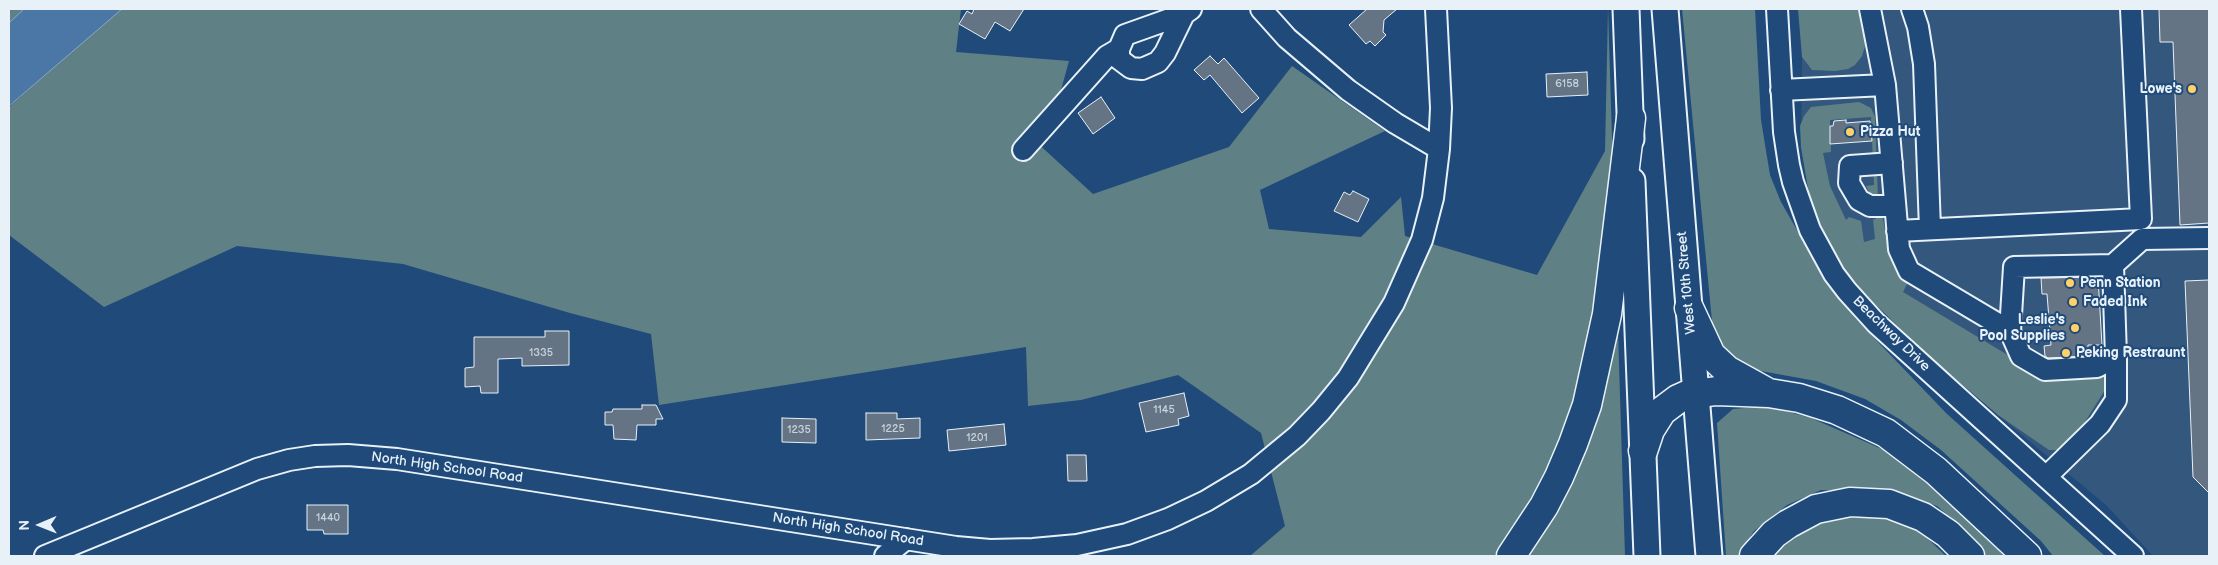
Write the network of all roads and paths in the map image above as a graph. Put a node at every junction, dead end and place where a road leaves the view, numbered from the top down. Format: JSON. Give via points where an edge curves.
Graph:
{"nodes":[{"id":1,"x":1261,"y":9,"type":"edge"},
{"id":2,"x":1436,"y":9,"type":"edge"},
{"id":3,"x":1626,"y":9,"type":"edge"},
{"id":4,"x":1665,"y":9,"type":"edge"},
{"id":5,"x":1777,"y":9,"type":"edge"},
{"id":6,"x":1870,"y":9,"type":"edge"},
{"id":7,"x":1912,"y":9,"type":"edge"},
{"id":8,"x":2131,"y":9,"type":"edge"},
{"id":9,"x":1187,"y":11,"type":"edge"},
{"id":10,"x":1119,"y":49,"type":"junction"},
{"id":11,"x":1886,"y":85,"type":"junction"},
{"id":12,"x":1781,"y":90,"type":"junction"},
{"id":13,"x":1631,"y":118,"type":"junction"},
{"id":14,"x":1440,"y":149,"type":"junction"},
{"id":15,"x":1023,"y":150,"type":"dead end"},
{"id":16,"x":1892,"y":163,"type":"junction"},
{"id":17,"x":1895,"y":206,"type":"junction"},
{"id":18,"x":2141,"y":219,"type":"junction"},
{"id":19,"x":1930,"y":230,"type":"junction"},
{"id":20,"x":1897,"y":231,"type":"junction"},
{"id":21,"x":2209,"y":238,"type":"edge"},
{"id":22,"x":2142,"y":239,"type":"junction"},
{"id":23,"x":2113,"y":265,"type":"junction"},
{"id":24,"x":1688,"y":308,"type":"junction"},
{"id":25,"x":2010,"y":330,"type":"junction"},
{"id":26,"x":2116,"y":357,"type":"junction"},
{"id":27,"x":1696,"y":393,"type":"junction"},
{"id":28,"x":1769,"y":393,"type":"junction"},
{"id":29,"x":1643,"y":451,"type":"junction"},
{"id":30,"x":2046,"y":477,"type":"junction"},
{"id":31,"x":906,"y":539,"type":"junction"},
{"id":32,"x":45,"y":556,"type":"edge"},
{"id":33,"x":884,"y":556,"type":"edge"},
{"id":34,"x":1510,"y":556,"type":"edge"},
{"id":35,"x":1647,"y":556,"type":"edge"},
{"id":36,"x":1709,"y":556,"type":"edge"},
{"id":37,"x":1754,"y":556,"type":"edge"},
{"id":38,"x":1970,"y":556,"type":"edge"},
{"id":39,"x":2027,"y":556,"type":"edge"},
{"id":40,"x":2133,"y":556,"type":"edge"}],
"edges":[{"from":1,"to":14,"type":"street","via":[[1308,58],[1353,95]]},
{"from":2,"to":14,"type":"street","name":"North High School Road"},
{"from":3,"to":13,"type":"main road"},
{"from":4,"to":24,"type":"main road","name":"West 10th Street"},
{"from":5,"to":12,"type":"street","name":"Beachway Drive"},
{"from":6,"to":11,"type":"street"},
{"from":7,"to":19,"type":"street","via":[[1924,64]]},
{"from":8,"to":18,"type":"street"},
{"from":9,"to":10,"type":"street","via":[[1125,35]]},
{"from":9,"to":10,"type":"street","via":[[1158,62],[1142,69],[1131,68],[1119,59]]},
{"from":10,"to":15,"type":"street","via":[[1107,56]]},
{"from":11,"to":12,"type":"street"},
{"from":11,"to":16,"type":"street"},
{"from":12,"to":30,"type":"street","name":"Beachway Drive","via":[[1785,141],[1793,182],[1810,230],[1834,274],[1866,313]]},
{"from":13,"to":29,"type":"main road"},
{"from":13,"to":34,"type":"highway","via":[[1607,314],[1587,406],[1559,477]]},
{"from":14,"to":31,"type":"street","name":"North High School Road","via":[[1433,198],[1422,240],[1394,303],[1348,378],[1321,411],[1278,453],[1250,474],[1206,501],[1168,519],[1127,534],[1085,543],[1033,550],[990,550]]},
{"from":16,"to":17,"type":"street"},
{"from":16,"to":17,"type":"street","via":[[1850,166],[1849,183],[1859,200],[1870,206]]},
{"from":17,"to":20,"type":"street"},
{"from":18,"to":19,"type":"street"},
{"from":18,"to":22,"type":"street"},
{"from":19,"to":20,"type":"street"},
{"from":20,"to":25,"type":"street","via":[[1898,249],[1909,271]]},
{"from":21,"to":22,"type":"street"},
{"from":22,"to":23,"type":"street"},
{"from":23,"to":25,"type":"street","via":[[2014,267]]},
{"from":23,"to":26,"type":"street"},
{"from":24,"to":27,"type":"main road","name":"West 10th Street"},
{"from":24,"to":28,"type":"highway","via":[[1714,359],[1727,370]]},
{"from":25,"to":26,"type":"street","via":[[2021,356],[2045,370],[2097,367]]},
{"from":26,"to":30,"type":"street","via":[[2116,400],[2100,424]]},
{"from":27,"to":28,"type":"highway"},
{"from":27,"to":29,"type":"highway","via":[[1678,399],[1662,411],[1650,430]]},
{"from":27,"to":36,"type":"main road","name":"West 10th Street"},
{"from":28,"to":39,"type":"highway","via":[[1837,410],[1886,433],[1936,471]]},
{"from":29,"to":35,"type":"main road"},
{"from":30,"to":40,"type":"street","name":"Beachway Drive"},
{"from":31,"to":32,"type":"street","name":"North High School Road","via":[[397,459],[340,456],[290,460],[257,469]]},
{"from":31,"to":33,"type":"street"},
{"from":37,"to":38,"type":"highway","via":[[1788,524],[1816,509],[1850,502],[1889,504],[1923,518],[1948,534]]}]}
